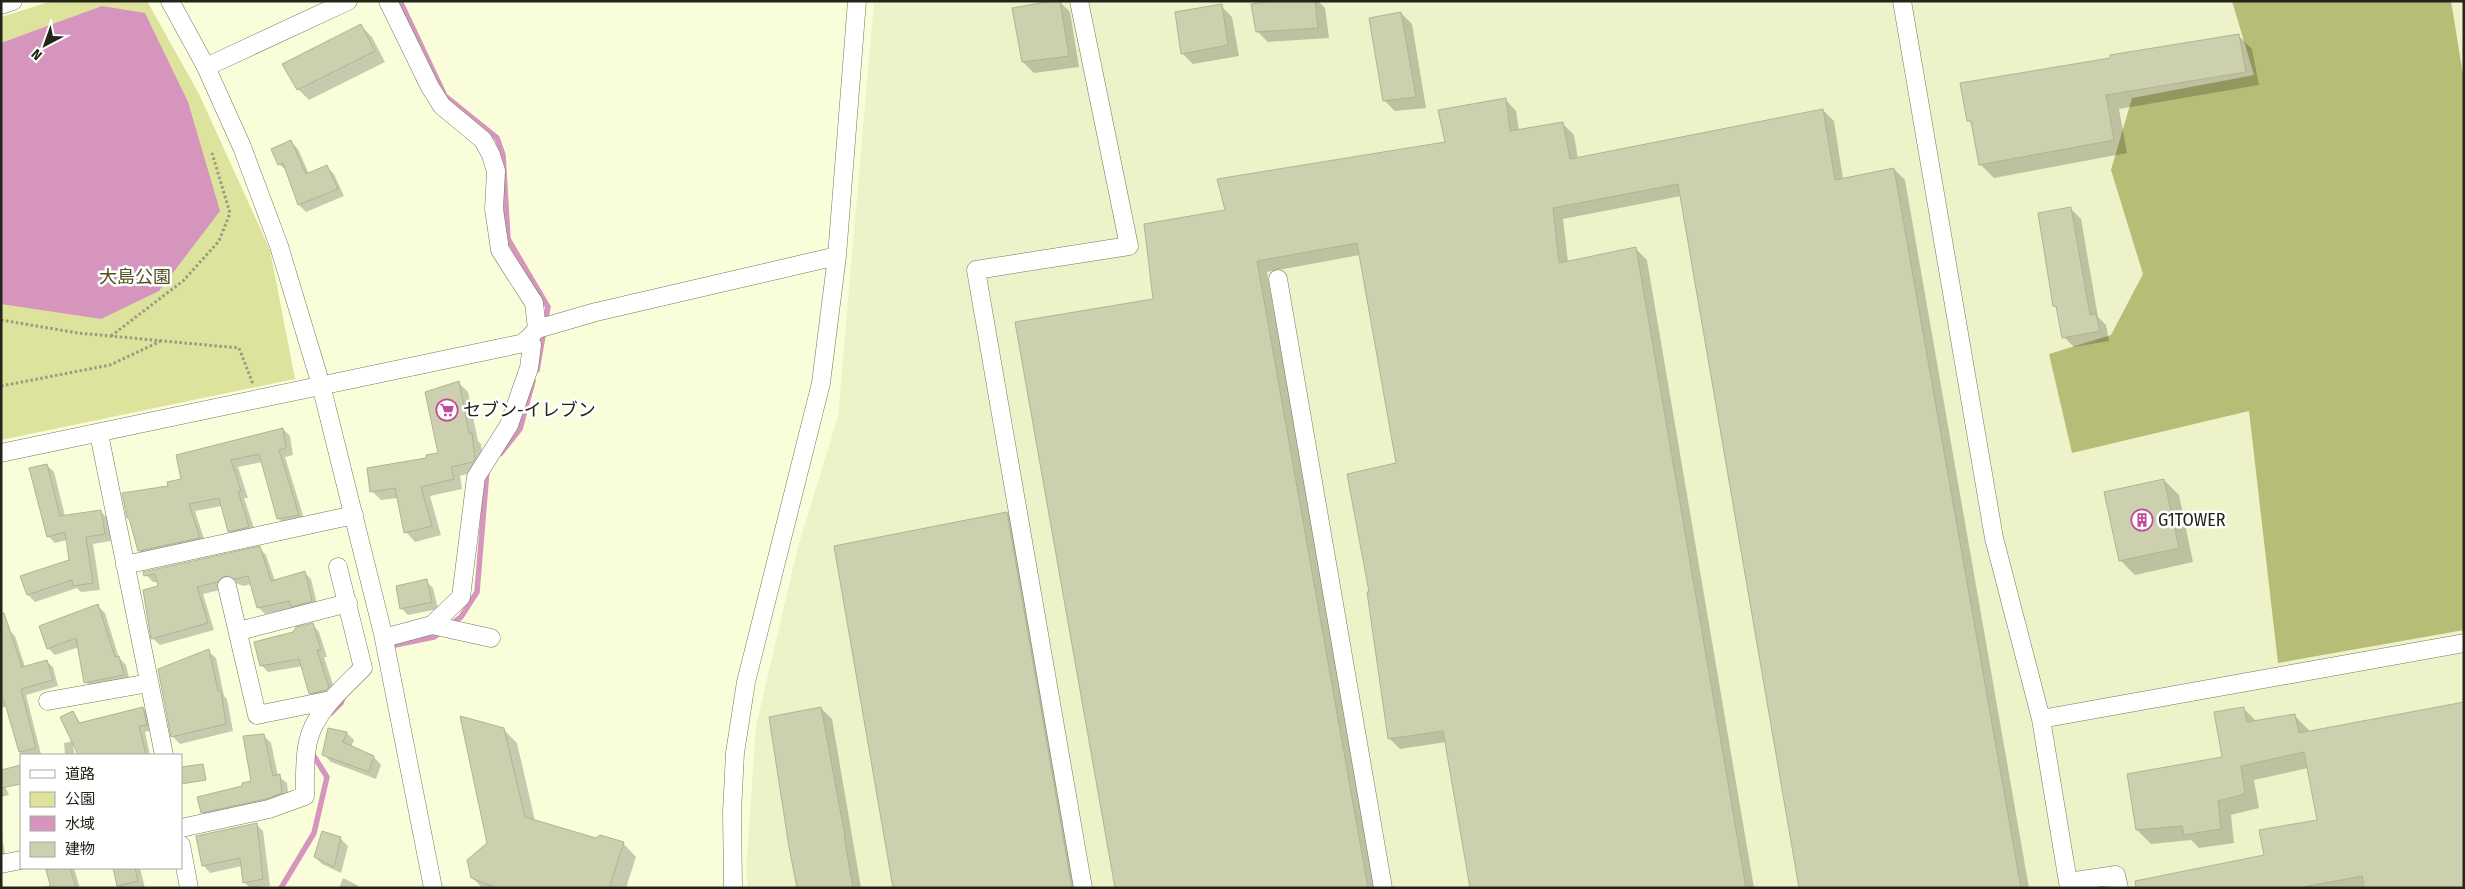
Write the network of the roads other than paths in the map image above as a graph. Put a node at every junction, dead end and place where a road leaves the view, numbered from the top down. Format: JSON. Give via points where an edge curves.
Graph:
{"nodes":[{"id":1,"x":12,"y":1,"type":"edge"},
{"id":2,"x":170,"y":1,"type":"edge"},
{"id":3,"x":348,"y":1,"type":"edge"},
{"id":4,"x":388,"y":1,"type":"edge"},
{"id":5,"x":857,"y":1,"type":"edge"},
{"id":6,"x":1079,"y":1,"type":"edge"},
{"id":7,"x":1902,"y":1,"type":"edge"},
{"id":8,"x":1,"y":5,"type":"edge"},
{"id":9,"x":206,"y":67,"type":"junction"},
{"id":10,"x":838,"y":256,"type":"junction"},
{"id":11,"x":1278,"y":280,"type":"dead end"},
{"id":12,"x":534,"y":333,"type":"junction"},
{"id":13,"x":322,"y":385,"type":"junction"},
{"id":14,"x":99,"y":434,"type":"junction"},
{"id":15,"x":1,"y":453,"type":"edge"},
{"id":16,"x":354,"y":515,"type":"junction"},
{"id":17,"x":125,"y":566,"type":"junction"},
{"id":18,"x":338,"y":567,"type":"dead end"},
{"id":19,"x":228,"y":586,"type":"dead end"},
{"id":20,"x":348,"y":603,"type":"junction"},
{"id":21,"x":433,"y":626,"type":"junction"},
{"id":22,"x":239,"y":631,"type":"junction"},
{"id":23,"x":384,"y":638,"type":"junction"},
{"id":24,"x":491,"y":638,"type":"dead end"},
{"id":25,"x":2464,"y":643,"type":"edge"},
{"id":26,"x":149,"y":683,"type":"junction"},
{"id":27,"x":331,"y":700,"type":"junction"},
{"id":28,"x":48,"y":701,"type":"dead end"},
{"id":29,"x":2041,"y":719,"type":"junction"},
{"id":30,"x":164,"y":754,"type":"edge"},
{"id":31,"x":182,"y":828,"type":"edge"},
{"id":32,"x":182,"y":850,"type":"edge"},
{"id":33,"x":20,"y":860,"type":"edge"},
{"id":34,"x":1,"y":864,"type":"edge"},
{"id":35,"x":2118,"y":881,"type":"edge"},
{"id":36,"x":2068,"y":885,"type":"edge"},
{"id":37,"x":189,"y":888,"type":"edge"},
{"id":38,"x":433,"y":888,"type":"edge"},
{"id":39,"x":732,"y":888,"type":"edge"},
{"id":40,"x":1083,"y":888,"type":"edge"},
{"id":41,"x":1383,"y":888,"type":"edge"}],
"edges":[{"from":1,"to":8,"type":"street"},
{"from":2,"to":9,"type":"street"},
{"from":3,"to":9,"type":"street"},
{"from":4,"to":12,"type":"street","via":[[442,106],[482,140],[491,155],[496,171],[494,209],[500,250],[534,303]]},
{"from":5,"to":10,"type":"street"},
{"from":6,"to":40,"type":"street","via":[[1129,246],[976,270]]},
{"from":7,"to":29,"type":"street","via":[[1994,538]]},
{"from":9,"to":13,"type":"street","via":[[242,147],[279,246]]},
{"from":10,"to":12,"type":"street","via":[[596,312]]},
{"from":10,"to":39,"type":"street","via":[[821,383],[745,691],[735,753]]},
{"from":11,"to":41,"type":"street"},
{"from":12,"to":13,"type":"street","via":[[524,343]]},
{"from":12,"to":21,"type":"street","via":[[529,368],[509,425],[476,477],[461,597]]},
{"from":13,"to":14,"type":"street"},
{"from":13,"to":16,"type":"street"},
{"from":14,"to":15,"type":"street"},
{"from":14,"to":17,"type":"street"},
{"from":16,"to":17,"type":"street"},
{"from":16,"to":23,"type":"street"},
{"from":17,"to":26,"type":"street"},
{"from":18,"to":20,"type":"street"},
{"from":19,"to":22,"type":"street"},
{"from":20,"to":22,"type":"street"},
{"from":20,"to":27,"type":"street","via":[[363,668]]},
{"from":21,"to":23,"type":"street"},
{"from":21,"to":24,"type":"street"},
{"from":22,"to":27,"type":"street","via":[[257,715]]},
{"from":23,"to":38,"type":"street"},
{"from":25,"to":29,"type":"street"},
{"from":26,"to":28,"type":"street"},
{"from":26,"to":30,"type":"street"},
{"from":27,"to":31,"type":"street","via":[[313,726],[308,740],[305,796],[269,809]]},
{"from":29,"to":36,"type":"street"},
{"from":32,"to":37,"type":"street"},
{"from":33,"to":34,"type":"street"},
{"from":35,"to":36,"type":"street"}]}
